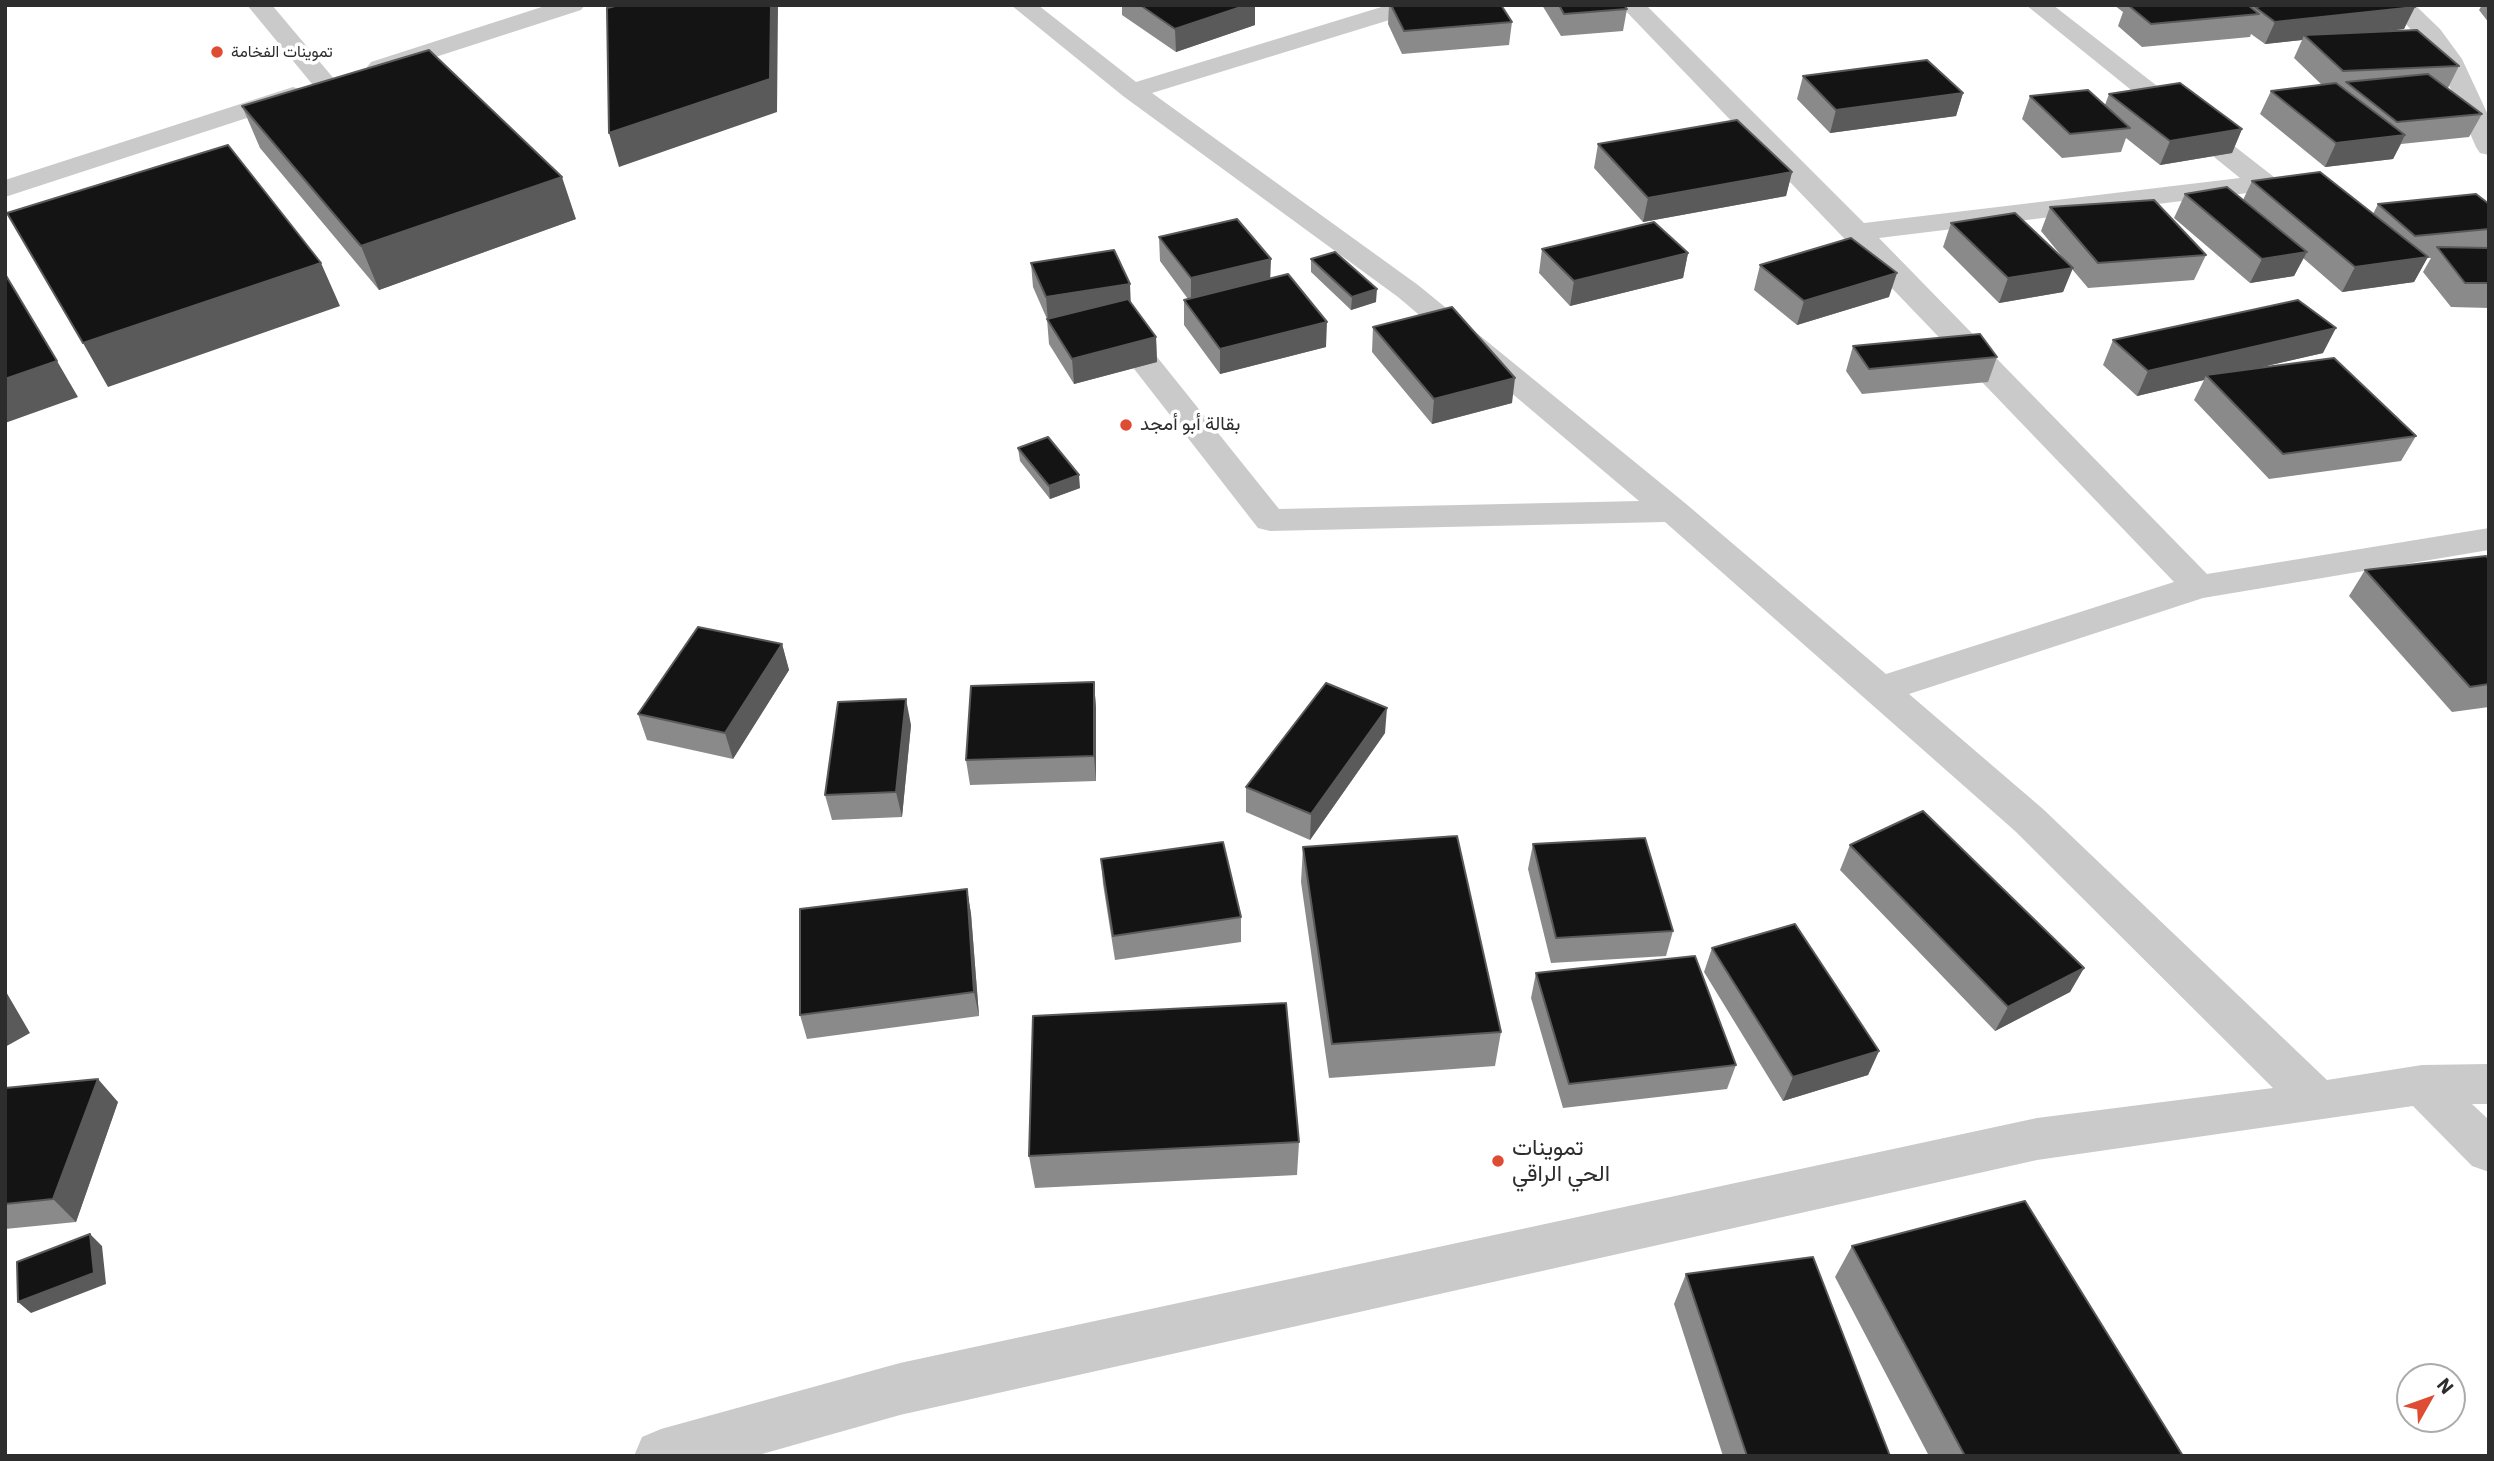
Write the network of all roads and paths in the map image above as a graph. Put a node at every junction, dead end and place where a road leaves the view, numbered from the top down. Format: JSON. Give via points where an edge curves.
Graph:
{"nodes":[{"id":1,"x":259,"y":5,"type":"edge"},
{"id":2,"x":573,"y":5,"type":"edge"},
{"id":3,"x":1023,"y":5,"type":"edge"},
{"id":4,"x":1414,"y":5,"type":"edge"},
{"id":5,"x":1632,"y":5,"type":"edge"},
{"id":6,"x":2038,"y":5,"type":"edge"},
{"id":7,"x":2402,"y":5,"type":"edge"},
{"id":8,"x":326,"y":85,"type":"junction"},
{"id":9,"x":1132,"y":91,"type":"junction"},
{"id":10,"x":2489,"y":147,"type":"edge"},
{"id":11,"x":5,"y":188,"type":"edge"},
{"id":12,"x":1857,"y":232,"type":"junction"},
{"id":13,"x":1093,"y":296,"type":"edge"},
{"id":14,"x":1673,"y":511,"type":"junction"},
{"id":15,"x":2489,"y":539,"type":"edge"},
{"id":16,"x":2199,"y":587,"type":"junction"},
{"id":17,"x":1880,"y":690,"type":"junction"},
{"id":18,"x":2489,"y":1084,"type":"edge"},
{"id":19,"x":2422,"y":1086,"type":"junction"},
{"id":20,"x":2318,"y":1102,"type":"junction"},
{"id":21,"x":2489,"y":1151,"type":"edge"},
{"id":22,"x":661,"y":1456,"type":"edge"}],
"edges":[{"from":1,"to":8,"type":"street"},
{"from":2,"to":8,"type":"street"},
{"from":3,"to":9,"type":"street"},
{"from":4,"to":9,"type":"street"},
{"from":5,"to":12,"type":"street"},
{"from":6,"to":12,"type":"street","via":[[2264,183]]},
{"from":7,"to":10,"type":"street","via":[[2450,59]]},
{"from":8,"to":11,"type":"street"},
{"from":9,"to":14,"type":"street","via":[[1408,291]]},
{"from":12,"to":16,"type":"street"},
{"from":13,"to":14,"type":"street","via":[[1270,520]]},
{"from":14,"to":17,"type":"street"},
{"from":15,"to":16,"type":"street"},
{"from":16,"to":17,"type":"street"},
{"from":17,"to":20,"type":"street","via":[[2029,820]]},
{"from":18,"to":19,"type":"street"},
{"from":19,"to":20,"type":"street"},
{"from":19,"to":21,"type":"street"},
{"from":20,"to":22,"type":"street","via":[[2037,1139],[900,1389]]}]}
